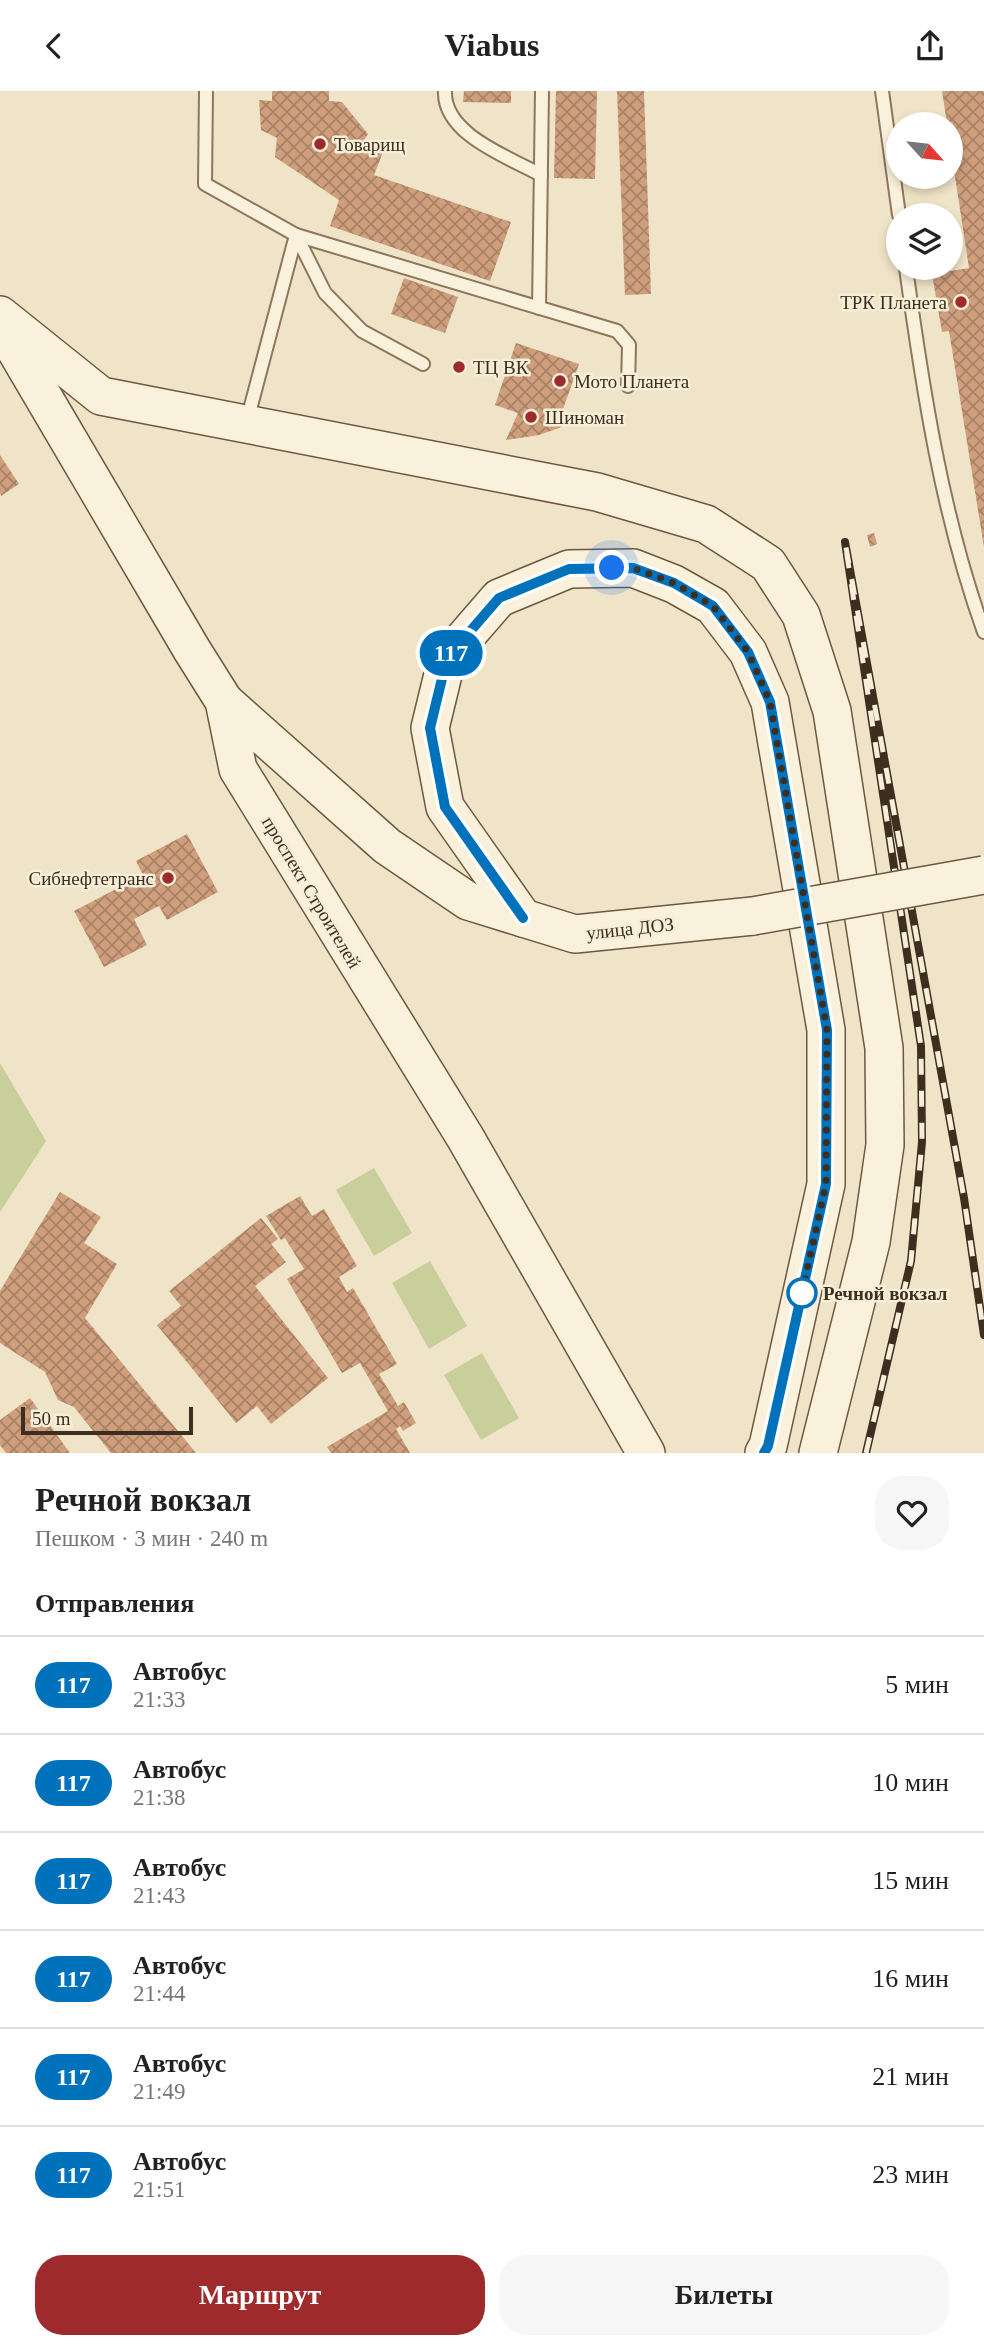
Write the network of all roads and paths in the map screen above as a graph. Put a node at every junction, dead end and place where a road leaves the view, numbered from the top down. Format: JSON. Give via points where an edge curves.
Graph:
{"nodes":[{"id":1,"x":206,"y":91,"type":"edge"},
{"id":2,"x":445,"y":91,"type":"edge"},
{"id":3,"x":542,"y":91,"type":"edge"},
{"id":4,"x":882,"y":91,"type":"edge"},
{"id":5,"x":541,"y":174,"type":"junction"},
{"id":6,"x":897,"y":203,"type":"edge"},
{"id":7,"x":296,"y":235,"type":"junction"},
{"id":8,"x":908,"y":280,"type":"edge"},
{"id":9,"x":538,"y":308,"type":"junction"},
{"id":10,"x":0,"y":316,"type":"edge"},
{"id":11,"x":0,"y":322,"type":"edge"},
{"id":12,"x":423,"y":364,"type":"dead end"},
{"id":13,"x":628,"y":386,"type":"dead end"},
{"id":14,"x":246,"y":424,"type":"junction"},
{"id":15,"x":984,"y":632,"type":"edge"},
{"id":16,"x":224,"y":701,"type":"junction"},
{"id":17,"x":984,"y":875,"type":"edge"},
{"id":18,"x":523,"y":918,"type":"junction"},
{"id":19,"x":646,"y":1453,"type":"edge"},
{"id":20,"x":764,"y":1453,"type":"edge"},
{"id":21,"x":818,"y":1453,"type":"edge"}],
"edges":[{"from":1,"to":7,"type":"lane","via":[[205,184]]},
{"from":2,"to":5,"type":"lane","via":[[444,104],[457,125]]},
{"from":3,"to":5,"type":"lane"},
{"from":4,"to":6,"type":"lane"},
{"from":5,"to":9,"type":"lane"},
{"from":7,"to":9,"type":"lane"},
{"from":7,"to":12,"type":"lane","via":[[325,293],[362,331]]},
{"from":7,"to":14,"type":"lane"},
{"from":8,"to":15,"type":"lane","via":[[922,384],[964,574]]},
{"from":9,"to":13,"type":"lane","via":[[617,331],[629,345]]},
{"from":10,"to":14,"type":"main road","via":[[101,396]]},
{"from":11,"to":16,"type":"main road","name":"проспект Строителей"},
{"from":14,"to":21,"type":"main road","via":[[597,492],[706,524],[768,564],[801,615],[832,711],[884,1048],[885,1145],[871,1242]]},
{"from":16,"to":18,"type":"main road","name":"улица ДОЗ","via":[[387,846],[468,901]]},
{"from":16,"to":19,"type":"main road","name":"проспект Строителей","via":[[238,769],[465,1137]]},
{"from":17,"to":18,"type":"main road","name":"улица ДОЗ","bridge":true,"via":[[754,916],[575,934]]},
{"from":18,"to":20,"type":"main road","via":[[445,807],[430,728],[447,658],[499,598],[569,569],[633,568],[674,583],[713,606],[748,652],[770,702],[827,1030],[826,1184]]}]}
